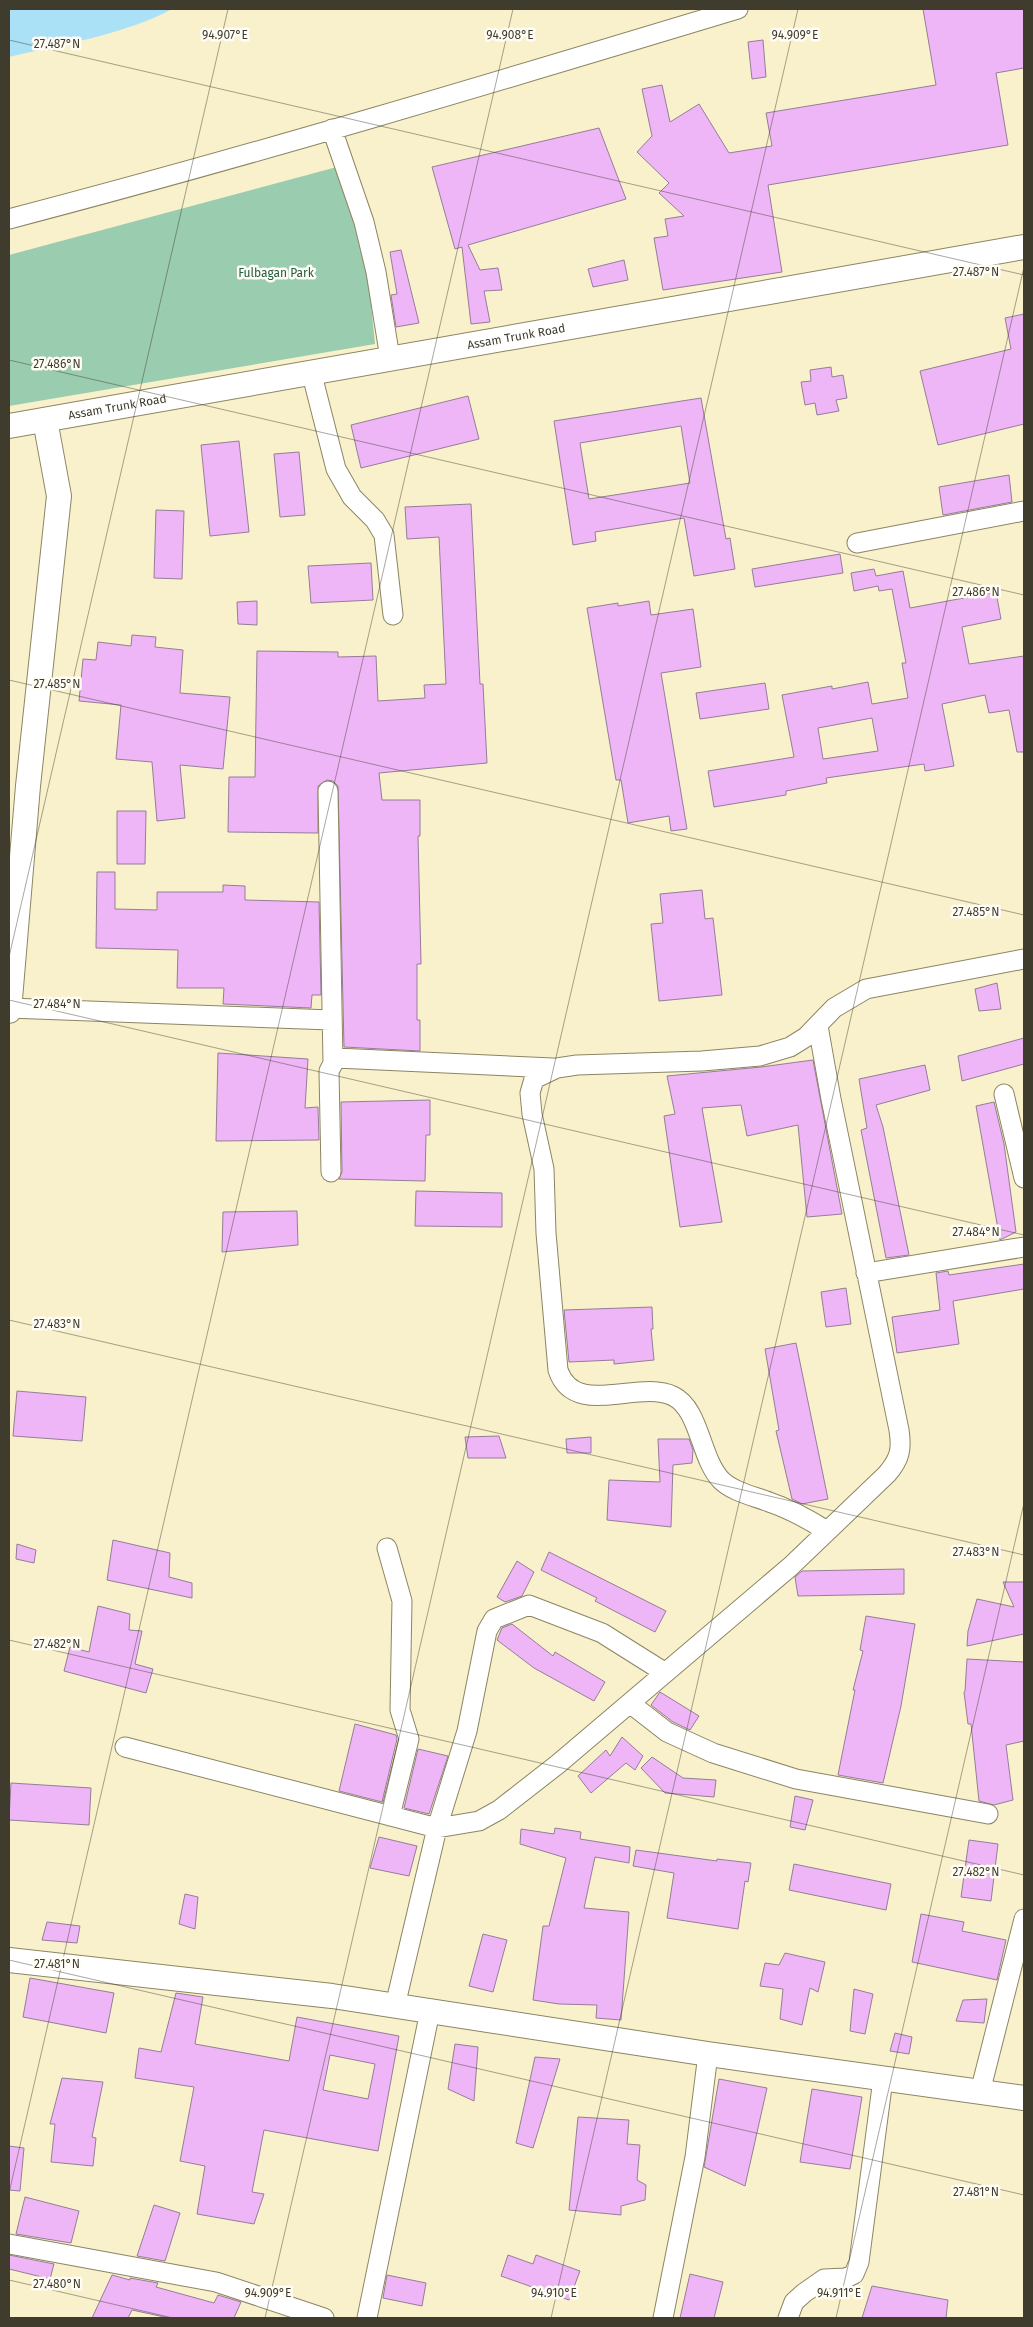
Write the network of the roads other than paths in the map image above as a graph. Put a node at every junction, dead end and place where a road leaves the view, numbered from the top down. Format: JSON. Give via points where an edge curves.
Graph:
{"nodes":[{"id":1,"x":738,"y":9,"type":"edge"},
{"id":2,"x":332,"y":129,"type":"junction"},
{"id":3,"x":9,"y":219,"type":"edge"},
{"id":4,"x":1024,"y":247,"type":"edge"},
{"id":5,"x":390,"y":358,"type":"junction"},
{"id":6,"x":311,"y":372,"type":"junction"},
{"id":7,"x":45,"y":420,"type":"junction"},
{"id":8,"x":9,"y":426,"type":"edge"},
{"id":9,"x":1024,"y":511,"type":"edge"},
{"id":10,"x":857,"y":543,"type":"dead end"},
{"id":11,"x":392,"y":615,"type":"dead end"},
{"id":12,"x":328,"y":791,"type":"dead end"},
{"id":13,"x":1024,"y":959,"type":"edge"},
{"id":14,"x":9,"y":1009,"type":"edge"},
{"id":15,"x":331,"y":1020,"type":"junction"},
{"id":16,"x":818,"y":1026,"type":"junction"},
{"id":17,"x":333,"y":1062,"type":"junction"},
{"id":18,"x":557,"y":1068,"type":"junction"},
{"id":19,"x":1004,"y":1094,"type":"dead end"},
{"id":20,"x":331,"y":1172,"type":"dead end"},
{"id":21,"x":1024,"y":1178,"type":"edge"},
{"id":22,"x":1024,"y":1247,"type":"edge"},
{"id":23,"x":866,"y":1273,"type":"junction"},
{"id":24,"x":827,"y":1531,"type":"junction"},
{"id":25,"x":387,"y":1548,"type":"dead end"},
{"id":26,"x":664,"y":1672,"type":"junction"},
{"id":27,"x":631,"y":1704,"type":"junction"},
{"id":28,"x":125,"y":1746,"type":"dead end"},
{"id":29,"x":988,"y":1814,"type":"dead end"},
{"id":30,"x":390,"y":1816,"type":"junction"},
{"id":31,"x":437,"y":1828,"type":"junction"},
{"id":32,"x":1024,"y":1919,"type":"edge"},
{"id":33,"x":9,"y":1960,"type":"edge"},
{"id":34,"x":394,"y":2006,"type":"junction"},
{"id":35,"x":430,"y":2011,"type":"junction"},
{"id":36,"x":708,"y":2054,"type":"junction"},
{"id":37,"x":883,"y":2079,"type":"junction"},
{"id":38,"x":980,"y":2092,"type":"junction"},
{"id":39,"x":1024,"y":2098,"type":"edge"},
{"id":40,"x":9,"y":2244,"type":"edge"},
{"id":41,"x":324,"y":2318,"type":"edge"},
{"id":42,"x":367,"y":2318,"type":"edge"},
{"id":43,"x":663,"y":2318,"type":"edge"},
{"id":44,"x":788,"y":2318,"type":"edge"}],
"edges":[{"from":1,"to":2,"type":"street"},
{"from":2,"to":3,"type":"street","via":[[162,179]]},
{"from":2,"to":5,"type":"street","via":[[364,222]]},
{"from":4,"to":5,"type":"main road","name":"Assam Trunk Road"},
{"from":5,"to":6,"type":"main road","name":"Assam Trunk Road"},
{"from":6,"to":7,"type":"main road","name":"Assam Trunk Road"},
{"from":6,"to":11,"type":"street","via":[[336,469],[352,498],[375,520],[384,535]]},
{"from":7,"to":8,"type":"main road","name":"Assam Trunk Road"},
{"from":7,"to":14,"type":"main road","via":[[59,496],[28,786]]},
{"from":9,"to":10,"type":"street"},
{"from":12,"to":15,"type":"street"},
{"from":13,"to":16,"type":"street","via":[[866,989],[834,1008]]},
{"from":14,"to":15,"type":"street"},
{"from":15,"to":17,"type":"street"},
{"from":16,"to":18,"type":"street","via":[[790,1047],[760,1056]]},
{"from":16,"to":23,"type":"street"},
{"from":17,"to":18,"type":"street","via":[[342,1057]]},
{"from":17,"to":20,"type":"street","via":[[330,1071]]},
{"from":18,"to":24,"type":"street","via":[[534,1078],[530,1093],[544,1169],[546,1233],[561,1380],[570,1390],[585,1394],[661,1392],[681,1400],[694,1421],[713,1471],[723,1482],[802,1515]]},
{"from":19,"to":21,"type":"street"},
{"from":22,"to":23,"type":"street"},
{"from":23,"to":24,"type":"street","via":[[902,1448],[896,1464],[887,1474]]},
{"from":24,"to":26,"type":"street","via":[[791,1566]]},
{"from":25,"to":30,"type":"street","via":[[402,1601],[400,1710],[409,1738]]},
{"from":26,"to":27,"type":"street"},
{"from":26,"to":31,"type":"street","via":[[602,1633],[537,1607],[523,1606],[494,1619],[487,1631],[466,1731]]},
{"from":27,"to":29,"type":"street","via":[[667,1732],[713,1753],[796,1778]]},
{"from":27,"to":31,"type":"street","via":[[499,1810],[478,1821]]},
{"from":28,"to":30,"type":"street"},
{"from":30,"to":31,"type":"street"},
{"from":31,"to":34,"type":"street"},
{"from":32,"to":38,"type":"street"},
{"from":33,"to":34,"type":"main road","via":[[332,1996]]},
{"from":34,"to":35,"type":"main road"},
{"from":35,"to":36,"type":"main road"},
{"from":35,"to":42,"type":"street"},
{"from":36,"to":37,"type":"main road"},
{"from":36,"to":43,"type":"street","via":[[695,2157]]},
{"from":37,"to":38,"type":"main road"},
{"from":37,"to":44,"type":"street","via":[[859,2262],[854,2274],[846,2278],[824,2279],[804,2293],[794,2302]]},
{"from":38,"to":39,"type":"main road"},
{"from":40,"to":41,"type":"street","via":[[216,2282]]}]}
